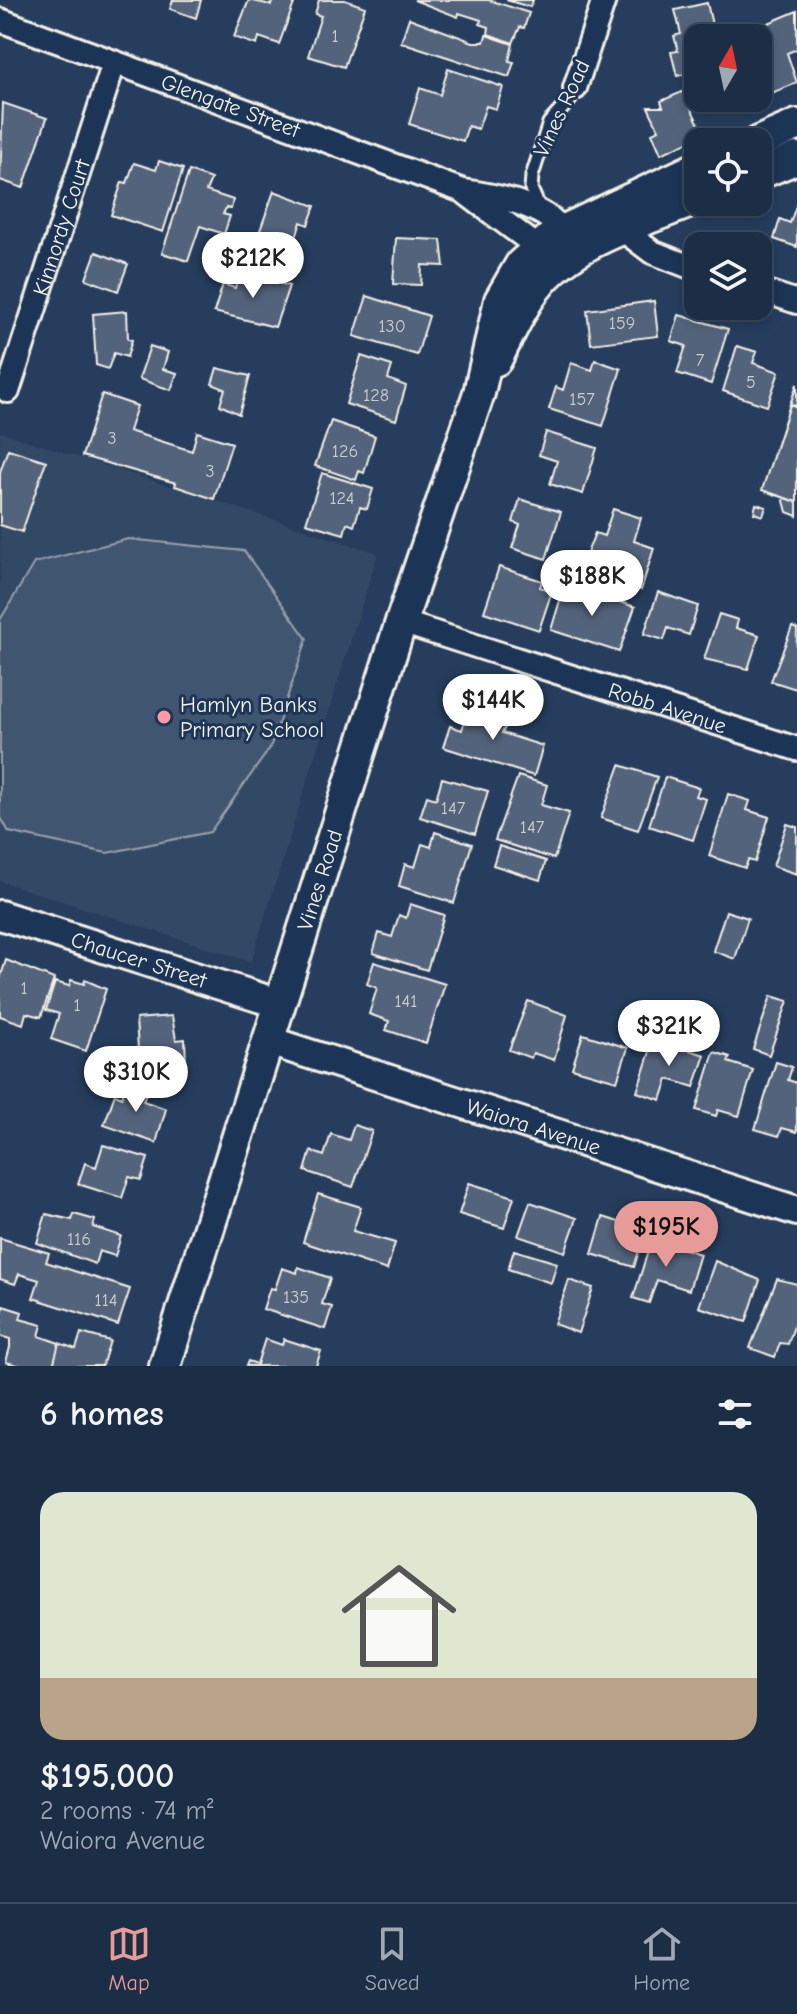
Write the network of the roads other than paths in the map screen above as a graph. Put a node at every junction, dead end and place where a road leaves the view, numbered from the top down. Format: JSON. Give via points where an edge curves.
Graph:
{"nodes":[{"id":1,"x":604,"y":0,"type":"edge"},
{"id":2,"x":0,"y":20,"type":"edge"},
{"id":3,"x":114,"y":63,"type":"junction"},
{"id":4,"x":575,"y":88,"type":"joint"},
{"id":5,"x":797,"y":125,"type":"edge"},
{"id":6,"x":772,"y":136,"type":"edge"},
{"id":7,"x":797,"y":158,"type":"edge"},
{"id":8,"x":772,"y":168,"type":"edge"},
{"id":9,"x":684,"y":174,"type":"edge"},
{"id":10,"x":463,"y":191,"type":"junction"},
{"id":11,"x":684,"y":205,"type":"edge"},
{"id":12,"x":623,"y":230,"type":"junction"},
{"id":13,"x":556,"y":241,"type":"junction"},
{"id":14,"x":684,"y":265,"type":"edge"},
{"id":15,"x":772,"y":294,"type":"edge"},
{"id":16,"x":797,"y":302,"type":"edge"},
{"id":17,"x":8,"y":391,"type":"dead end"},
{"id":18,"x":401,"y":622,"type":"junction"},
{"id":19,"x":797,"y":749,"type":"edge"},
{"id":20,"x":0,"y":915,"type":"edge"},
{"id":21,"x":280,"y":1004,"type":"junction"},
{"id":22,"x":269,"y":1041,"type":"junction"},
{"id":23,"x":797,"y":1211,"type":"edge"},
{"id":24,"x":165,"y":1366,"type":"edge"}],
"edges":[{"from":1,"to":4,"type":"street","name":"Vines Road"},
{"from":2,"to":3,"type":"street","name":"Glengate Street"},
{"from":3,"to":10,"type":"street","name":"Glengate Street"},
{"from":3,"to":17,"type":"street","name":"Kinnordy Court"},
{"from":4,"to":13,"type":"lane","name":"Vines Road","via":[[549,123],[532,176],[531,189]]},
{"from":5,"to":6,"type":"main road"},
{"from":7,"to":8,"type":"main road"},
{"from":9,"to":13,"type":"main road"},
{"from":10,"to":13,"type":"street","name":"Glengate Street"},
{"from":10,"to":13,"type":"street","name":"Glengate Street","via":[[502,198]]},
{"from":11,"to":12,"type":"main road"},
{"from":12,"to":13,"type":"main road"},
{"from":12,"to":14,"type":"street","via":[[657,255]]},
{"from":13,"to":18,"type":"main road","name":"Vines Road","via":[[514,273],[500,300],[479,393]]},
{"from":15,"to":16,"type":"street"},
{"from":18,"to":19,"type":"street","name":"Robb Avenue"},
{"from":18,"to":21,"type":"main road","name":"Vines Road"},
{"from":20,"to":21,"type":"street","name":"Chaucer Street"},
{"from":21,"to":22,"type":"main road","name":"Vines Road"},
{"from":22,"to":23,"type":"street","name":"Waiora Avenue"},
{"from":22,"to":24,"type":"main road","name":"Vines Road"}]}
